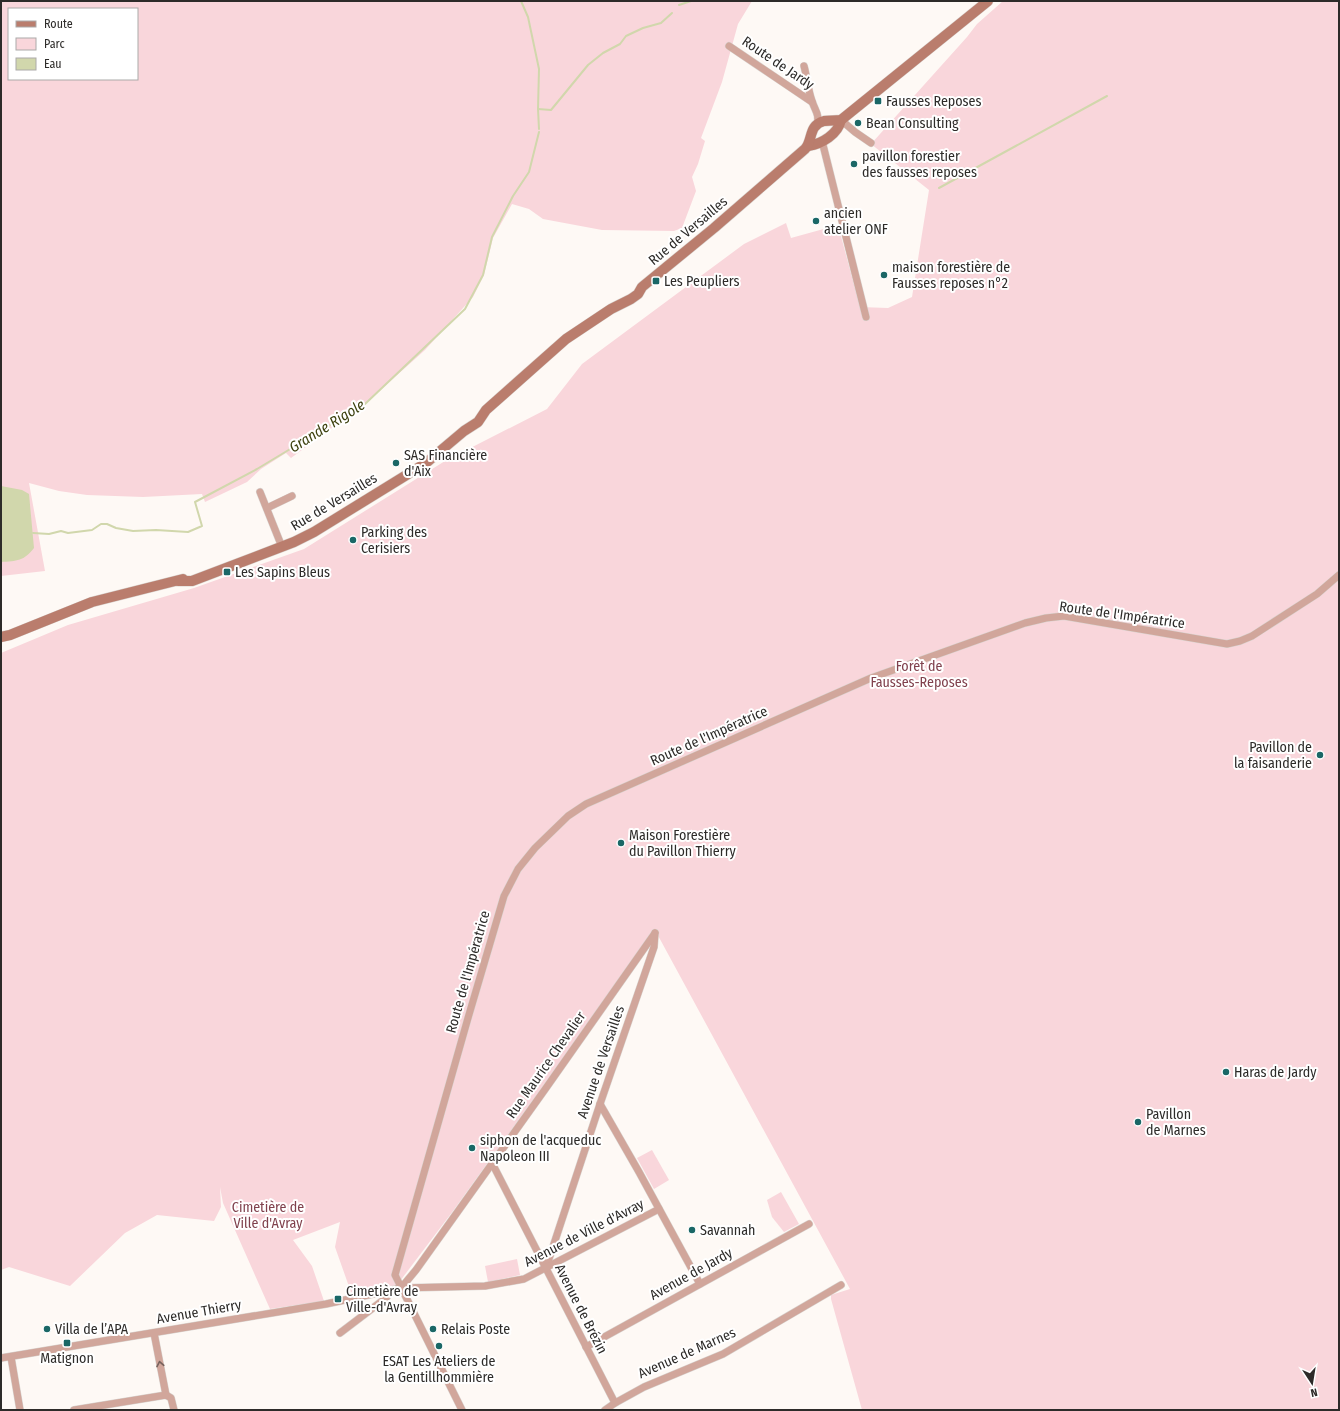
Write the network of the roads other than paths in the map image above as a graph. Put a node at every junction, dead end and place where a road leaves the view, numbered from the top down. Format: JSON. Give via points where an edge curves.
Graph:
{"nodes":[{"id":1,"x":988,"y":1,"type":"edge"},
{"id":2,"x":729,"y":46,"type":"dead end"},
{"id":3,"x":804,"y":66,"type":"dead end"},
{"id":4,"x":814,"y":105,"type":"junction"},
{"id":5,"x":837,"y":120,"type":"junction"},
{"id":6,"x":817,"y":126,"type":"junction"},
{"id":7,"x":822,"y":142,"type":"junction"},
{"id":8,"x":871,"y":143,"type":"dead end"},
{"id":9,"x":808,"y":146,"type":"junction"},
{"id":10,"x":866,"y":317,"type":"dead end"},
{"id":11,"x":260,"y":492,"type":"dead end"},
{"id":12,"x":292,"y":496,"type":"dead end"},
{"id":13,"x":267,"y":508,"type":"junction"},
{"id":14,"x":282,"y":547,"type":"junction"},
{"id":15,"x":1339,"y":575,"type":"edge"},
{"id":16,"x":1,"y":638,"type":"edge"},
{"id":17,"x":655,"y":933,"type":"joint"},
{"id":18,"x":600,"y":1104,"type":"junction"},
{"id":19,"x":492,"y":1163,"type":"junction"},
{"id":20,"x":659,"y":1209,"type":"junction"},
{"id":21,"x":809,"y":1224,"type":"dead end"},
{"id":22,"x":546,"y":1268,"type":"junction"},
{"id":23,"x":700,"y":1284,"type":"junction"},
{"id":24,"x":841,"y":1285,"type":"dead end"},
{"id":25,"x":401,"y":1288,"type":"junction"},
{"id":26,"x":389,"y":1291,"type":"junction"},
{"id":27,"x":154,"y":1333,"type":"junction"},
{"id":28,"x":340,"y":1333,"type":"dead end"},
{"id":29,"x":586,"y":1347,"type":"junction"},
{"id":30,"x":11,"y":1357,"type":"junction"},
{"id":31,"x":1,"y":1358,"type":"edge"},
{"id":32,"x":166,"y":1395,"type":"junction"},
{"id":33,"x":615,"y":1403,"type":"junction"},
{"id":34,"x":20,"y":1410,"type":"edge"},
{"id":35,"x":74,"y":1410,"type":"edge"},
{"id":36,"x":174,"y":1410,"type":"edge"},
{"id":37,"x":462,"y":1410,"type":"edge"},
{"id":38,"x":605,"y":1410,"type":"edge"}],
"edges":[{"from":1,"to":5,"type":"main road"},
{"from":2,"to":4,"type":"street","name":"Route de Jardy"},
{"from":3,"to":4,"type":"street"},
{"from":4,"to":5,"type":"street","name":"Route de Jardy"},
{"from":4,"to":6,"type":"street","via":[[819,118]]},
{"from":5,"to":6,"type":"main road","via":[[822,121]]},
{"from":5,"to":7,"type":"main road","via":[[838,129]]},
{"from":5,"to":8,"type":"street"},
{"from":6,"to":9,"type":"main road","via":[[812,131]]},
{"from":7,"to":9,"type":"main road"},
{"from":7,"to":10,"type":"street"},
{"from":9,"to":14,"type":"main road","name":"Rue de Versailles","via":[[642,287],[622,297],[611,309],[566,339],[486,410],[473,416],[464,431],[426,463],[314,532]]},
{"from":11,"to":13,"type":"street"},
{"from":12,"to":13,"type":"street"},
{"from":13,"to":14,"type":"street"},
{"from":14,"to":16,"type":"main road","name":"Rue de Versailles","via":[[192,581],[178,581],[92,602]]},
{"from":15,"to":25,"type":"street","name":"Route de l'Impératrice","via":[[1317,594],[1252,636],[1227,644],[1064,616],[1025,623],[871,678],[586,804],[568,816],[535,848],[518,869],[504,896],[395,1275]]},
{"from":17,"to":18,"type":"street","name":"Avenue de Versailles","via":[[654,947]]},
{"from":17,"to":19,"type":"street","name":"Rue Maurice Chevalier"},
{"from":18,"to":20,"type":"street"},
{"from":18,"to":22,"type":"street","name":"Avenue de Versailles"},
{"from":19,"to":22,"type":"street","name":"Avenue de Brézin"},
{"from":19,"to":25,"type":"street","name":"Rue Maurice Chevalier"},
{"from":20,"to":22,"type":"street","name":"Avenue de Ville d'Avray"},
{"from":20,"to":23,"type":"street"},
{"from":21,"to":23,"type":"street","name":"Avenue de Jardy"},
{"from":22,"to":25,"type":"street","name":"Avenue de Ville d'Avray","via":[[524,1279],[485,1286]]},
{"from":22,"to":29,"type":"street","name":"Avenue de Brézin"},
{"from":23,"to":29,"type":"street","name":"Avenue de Jardy"},
{"from":24,"to":33,"type":"street","name":"Avenue de Marnes","via":[[723,1354],[644,1387]]},
{"from":25,"to":26,"type":"street","name":"Avenue Thierry"},
{"from":25,"to":37,"type":"street"},
{"from":26,"to":27,"type":"street","name":"Avenue Thierry"},
{"from":26,"to":28,"type":"street","via":[[386,1298]]},
{"from":27,"to":30,"type":"street","name":"Avenue Thierry"},
{"from":32,"to":27,"type":"street","one_way":true},
{"from":29,"to":33,"type":"street","name":"Avenue de Brézin"},
{"from":30,"to":31,"type":"street","name":"Avenue Thierry"},
{"from":30,"to":34,"type":"street"},
{"from":32,"to":35,"type":"street"},
{"from":32,"to":36,"type":"street","via":[[171,1398]]},
{"from":33,"to":38,"type":"street","name":"Avenue de Marnes"}]}
